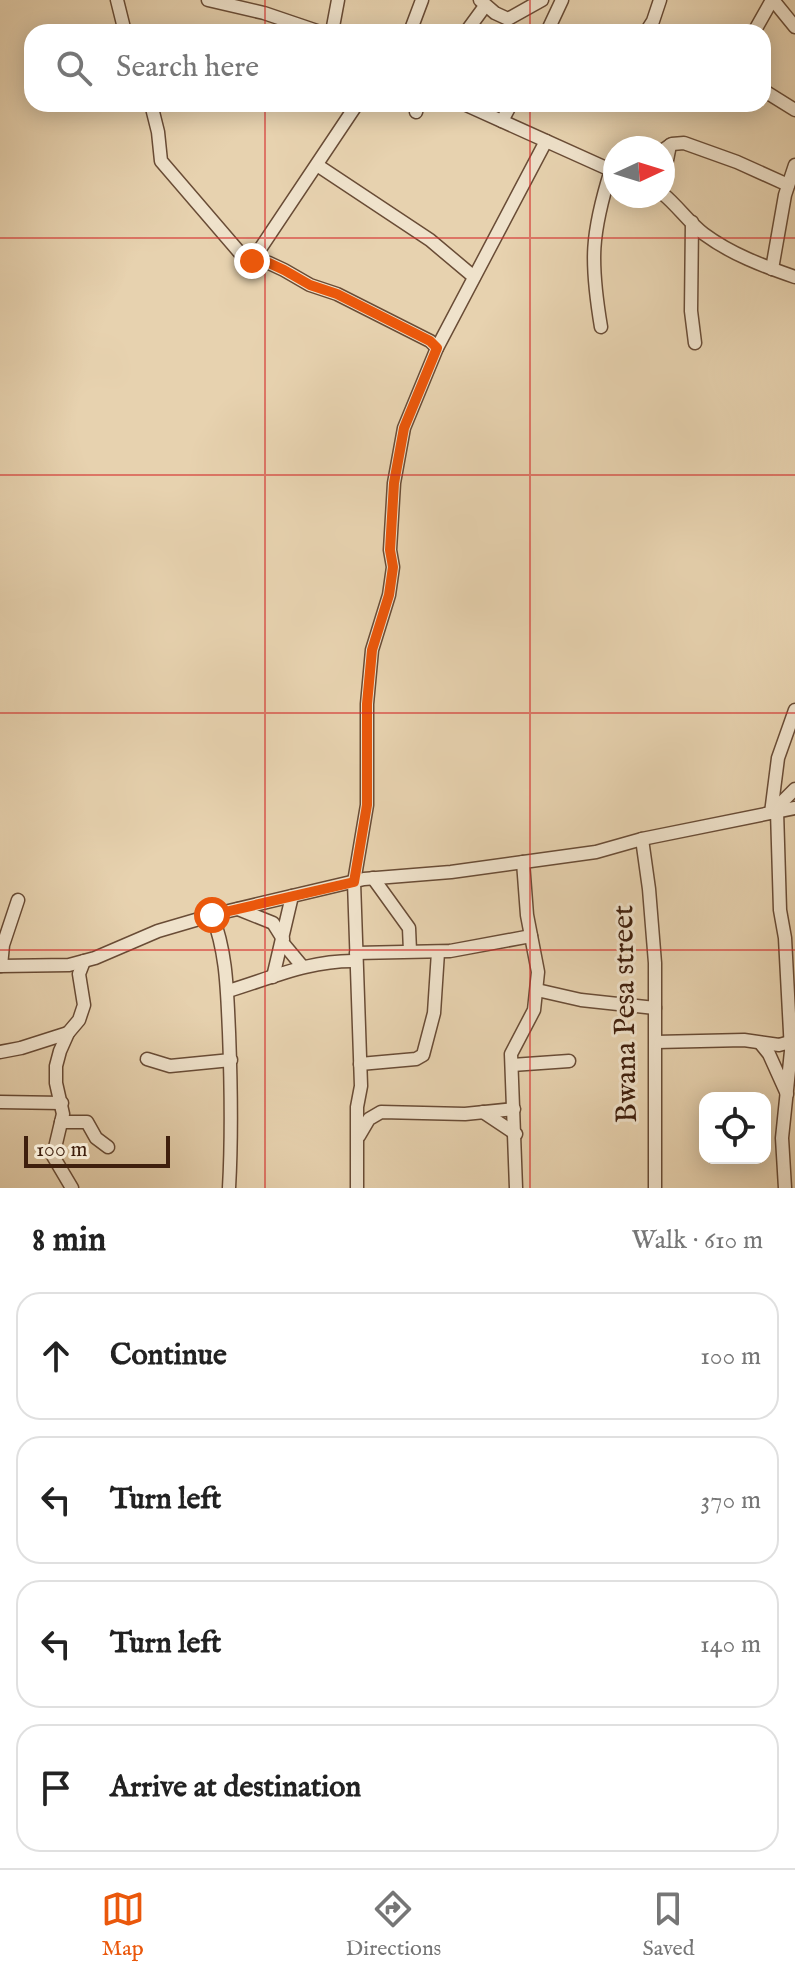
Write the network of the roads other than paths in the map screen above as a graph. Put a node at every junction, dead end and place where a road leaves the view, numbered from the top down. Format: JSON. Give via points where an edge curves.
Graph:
{"nodes":[{"id":1,"x":117,"y":0,"type":"edge"},
{"id":2,"x":208,"y":0,"type":"edge"},
{"id":3,"x":338,"y":0,"type":"edge"},
{"id":4,"x":422,"y":0,"type":"edge"},
{"id":5,"x":542,"y":0,"type":"edge"},
{"id":6,"x":562,"y":0,"type":"edge"},
{"id":7,"x":660,"y":0,"type":"edge"},
{"id":8,"x":773,"y":0,"type":"edge"},
{"id":9,"x":483,"y":3,"type":"edge"},
{"id":10,"x":123,"y":24,"type":"edge"},
{"id":11,"x":296,"y":24,"type":"edge"},
{"id":12,"x":334,"y":24,"type":"edge"},
{"id":13,"x":413,"y":24,"type":"edge"},
{"id":14,"x":471,"y":24,"type":"edge"},
{"id":15,"x":551,"y":24,"type":"edge"},
{"id":16,"x":650,"y":24,"type":"edge"},
{"id":17,"x":759,"y":24,"type":"edge"},
{"id":18,"x":795,"y":27,"type":"edge"},
{"id":19,"x":771,"y":95,"type":"edge"},
{"id":20,"x":795,"y":110,"type":"edge"},
{"id":21,"x":153,"y":112,"type":"edge"},
{"id":22,"x":352,"y":112,"type":"edge"},
{"id":23,"x":482,"y":112,"type":"edge"},
{"id":24,"x":507,"y":112,"type":"edge"},
{"id":25,"x":502,"y":121,"type":"junction"},
{"id":26,"x":546,"y":141,"type":"junction"},
{"id":27,"x":675,"y":146,"type":"edge"},
{"id":28,"x":317,"y":165,"type":"junction"},
{"id":29,"x":795,"y":165,"type":"edge"},
{"id":30,"x":603,"y":166,"type":"edge"},
{"id":31,"x":788,"y":185,"type":"junction"},
{"id":32,"x":603,"y":203,"type":"edge"},
{"id":33,"x":675,"y":206,"type":"edge"},
{"id":34,"x":692,"y":222,"type":"junction"},
{"id":35,"x":252,"y":261,"type":"junction"},
{"id":36,"x":772,"y":269,"type":"junction"},
{"id":37,"x":474,"y":277,"type":"junction"},
{"id":38,"x":795,"y":277,"type":"edge"},
{"id":39,"x":601,"y":327,"type":"dead end"},
{"id":40,"x":695,"y":343,"type":"dead end"},
{"id":41,"x":437,"y":348,"type":"junction"},
{"id":42,"x":795,"y":716,"type":"edge"},
{"id":43,"x":795,"y":789,"type":"edge"},
{"id":44,"x":795,"y":808,"type":"edge"},
{"id":45,"x":775,"y":812,"type":"junction"},
{"id":46,"x":642,"y":839,"type":"junction"},
{"id":47,"x":523,"y":862,"type":"junction"},
{"id":48,"x":373,"y":878,"type":"junction"},
{"id":49,"x":354,"y":882,"type":"junction"},
{"id":50,"x":292,"y":896,"type":"junction"},
{"id":51,"x":18,"y":900,"type":"dead end"},
{"id":52,"x":795,"y":901,"type":"edge"},
{"id":53,"x":780,"y":905,"type":"junction"},
{"id":54,"x":237,"y":909,"type":"junction"},
{"id":55,"x":212,"y":915,"type":"junction"},
{"id":56,"x":531,"y":936,"type":"junction"},
{"id":57,"x":795,"y":939,"type":"edge"},
{"id":58,"x":283,"y":940,"type":"junction"},
{"id":59,"x":786,"y":950,"type":"junction"},
{"id":60,"x":410,"y":951,"type":"junction"},
{"id":61,"x":438,"y":952,"type":"junction"},
{"id":62,"x":356,"y":957,"type":"junction"},
{"id":63,"x":84,"y":961,"type":"junction"},
{"id":64,"x":0,"y":966,"type":"edge"},
{"id":65,"x":302,"y":966,"type":"junction"},
{"id":66,"x":52,"y":967,"type":"junction"},
{"id":67,"x":273,"y":977,"type":"junction"},
{"id":68,"x":79,"y":986,"type":"junction"},
{"id":69,"x":537,"y":990,"type":"junction"},
{"id":70,"x":228,"y":991,"type":"junction"},
{"id":71,"x":655,"y":1008,"type":"junction"},
{"id":72,"x":68,"y":1033,"type":"junction"},
{"id":73,"x":656,"y":1042,"type":"junction"},
{"id":74,"x":790,"y":1042,"type":"junction"},
{"id":75,"x":761,"y":1044,"type":"junction"},
{"id":76,"x":1,"y":1048,"type":"edge"},
{"id":77,"x":147,"y":1059,"type":"dead end"},
{"id":78,"x":231,"y":1060,"type":"junction"},
{"id":79,"x":569,"y":1061,"type":"dead end"},
{"id":80,"x":360,"y":1064,"type":"junction"},
{"id":81,"x":512,"y":1065,"type":"junction"},
{"id":82,"x":787,"y":1094,"type":"junction"},
{"id":83,"x":0,"y":1102,"type":"edge"},
{"id":84,"x":62,"y":1103,"type":"junction"},
{"id":85,"x":514,"y":1109,"type":"junction"},
{"id":86,"x":483,"y":1112,"type":"junction"},
{"id":87,"x":61,"y":1122,"type":"junction"},
{"id":88,"x":516,"y":1134,"type":"junction"},
{"id":89,"x":359,"y":1136,"type":"junction"},
{"id":90,"x":108,"y":1147,"type":"dead end"},
{"id":91,"x":788,"y":1149,"type":"edge"},
{"id":92,"x":72,"y":1188,"type":"edge"},
{"id":93,"x":229,"y":1188,"type":"edge"},
{"id":94,"x":357,"y":1188,"type":"edge"},
{"id":95,"x":516,"y":1188,"type":"edge"},
{"id":96,"x":655,"y":1188,"type":"edge"},
{"id":97,"x":785,"y":1188,"type":"edge"}],
"edges":[{"from":1,"to":10,"type":"street"},
{"from":2,"to":11,"type":"street"},
{"from":3,"to":12,"type":"street"},
{"from":4,"to":13,"type":"street"},
{"from":5,"to":9,"type":"street","via":[[508,19]]},
{"from":6,"to":15,"type":"street"},
{"from":7,"to":16,"type":"street"},
{"from":8,"to":17,"type":"street"},
{"from":8,"to":18,"type":"street"},
{"from":9,"to":14,"type":"street"},
{"from":19,"to":20,"type":"street"},
{"from":21,"to":35,"type":"street","via":[[166,169],[229,243]]},
{"from":22,"to":28,"type":"street"},
{"from":23,"to":25,"type":"street"},
{"from":24,"to":25,"type":"street"},
{"from":25,"to":26,"type":"street"},
{"from":26,"to":30,"type":"street"},
{"from":26,"to":37,"type":"street"},
{"from":27,"to":31,"type":"street","via":[[684,143]]},
{"from":28,"to":35,"type":"street"},
{"from":28,"to":37,"type":"street","via":[[430,240]]},
{"from":29,"to":31,"type":"street"},
{"from":31,"to":36,"type":"street"},
{"from":32,"to":39,"type":"street","via":[[593,247]]},
{"from":33,"to":34,"type":"street"},
{"from":34,"to":36,"type":"street","via":[[725,248]]},
{"from":34,"to":40,"type":"street"},
{"from":35,"to":41,"type":"street","via":[[269,263],[344,298]]},
{"from":36,"to":38,"type":"street"},
{"from":37,"to":41,"type":"street"},
{"from":41,"to":49,"type":"street","via":[[404,428],[394,483],[393,567],[372,650],[367,805]]},
{"from":42,"to":45,"type":"street","via":[[782,743]]},
{"from":43,"to":45,"type":"street"},
{"from":44,"to":45,"type":"street"},
{"from":45,"to":46,"type":"street"},
{"from":45,"to":53,"type":"street"},
{"from":46,"to":47,"type":"street","via":[[596,852]]},
{"from":46,"to":71,"type":"street","name":"Bwana Pesa street"},
{"from":47,"to":48,"type":"street"},
{"from":47,"to":56,"type":"street"},
{"from":48,"to":49,"type":"street"},
{"from":48,"to":60,"type":"street","via":[[409,928]]},
{"from":49,"to":50,"type":"street"},
{"from":49,"to":62,"type":"street"},
{"from":50,"to":54,"type":"street"},
{"from":50,"to":58,"type":"street"},
{"from":51,"to":64,"type":"street"},
{"from":52,"to":53,"type":"street"},
{"from":53,"to":59,"type":"street"},
{"from":54,"to":55,"type":"street"},
{"from":54,"to":58,"type":"street","via":[[273,923]]},
{"from":55,"to":63,"type":"street"},
{"from":55,"to":70,"type":"street"},
{"from":56,"to":61,"type":"street"},
{"from":56,"to":69,"type":"street"},
{"from":57,"to":59,"type":"street"},
{"from":58,"to":65,"type":"street"},
{"from":58,"to":67,"type":"street"},
{"from":59,"to":74,"type":"street"},
{"from":60,"to":61,"type":"street"},
{"from":60,"to":62,"type":"street"},
{"from":61,"to":80,"type":"street","via":[[434,1013],[423,1055]]},
{"from":62,"to":65,"type":"street"},
{"from":62,"to":80,"type":"street"},
{"from":63,"to":66,"type":"street"},
{"from":63,"to":68,"type":"street"},
{"from":64,"to":66,"type":"street"},
{"from":65,"to":67,"type":"street"},
{"from":66,"to":68,"type":"street"},
{"from":67,"to":70,"type":"street"},
{"from":68,"to":72,"type":"street","via":[[84,1005]]},
{"from":69,"to":71,"type":"street"},
{"from":69,"to":81,"type":"street","via":[[534,1010],[511,1054]]},
{"from":70,"to":78,"type":"street"},
{"from":71,"to":73,"type":"street","name":"Bwana Pesa street"},
{"from":72,"to":76,"type":"street"},
{"from":72,"to":84,"type":"street","via":[[56,1066]]},
{"from":73,"to":75,"type":"street"},
{"from":73,"to":96,"type":"street","name":"Bwana Pesa street"},
{"from":74,"to":75,"type":"street"},
{"from":74,"to":82,"type":"street"},
{"from":75,"to":82,"type":"street"},
{"from":77,"to":78,"type":"street","via":[[170,1066]]},
{"from":78,"to":93,"type":"street"},
{"from":79,"to":81,"type":"street"},
{"from":80,"to":89,"type":"street"},
{"from":81,"to":85,"type":"street"},
{"from":82,"to":91,"type":"street"},
{"from":83,"to":84,"type":"street"},
{"from":84,"to":87,"type":"street"},
{"from":85,"to":86,"type":"street"},
{"from":85,"to":88,"type":"street"},
{"from":86,"to":88,"type":"street"},
{"from":86,"to":89,"type":"street","via":[[381,1112],[369,1119]]},
{"from":87,"to":90,"type":"street","via":[[87,1122]]},
{"from":87,"to":92,"type":"street","via":[[53,1156]]},
{"from":88,"to":95,"type":"street"},
{"from":89,"to":94,"type":"street"},
{"from":91,"to":97,"type":"street"}]}
